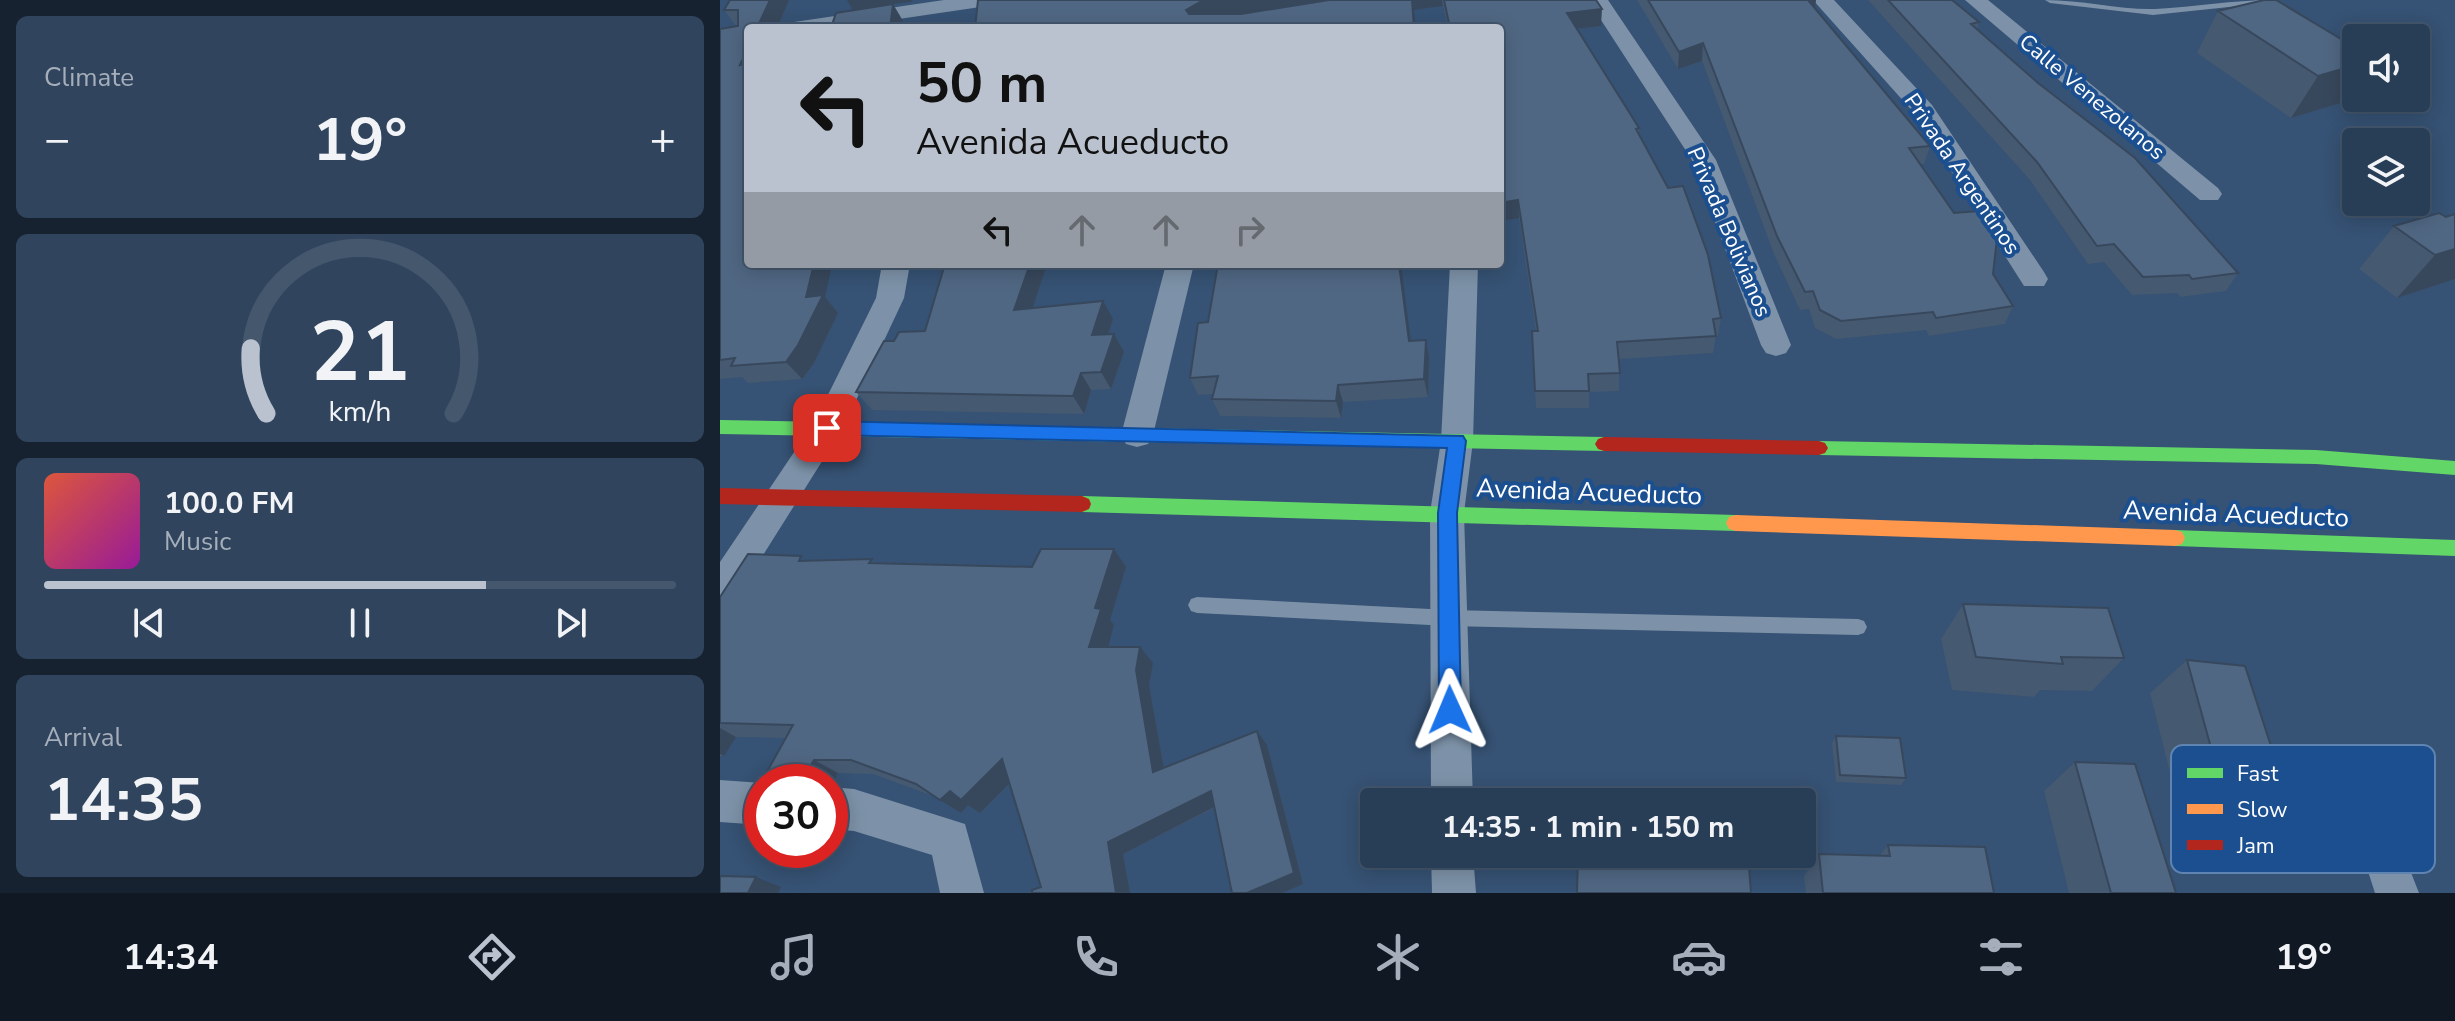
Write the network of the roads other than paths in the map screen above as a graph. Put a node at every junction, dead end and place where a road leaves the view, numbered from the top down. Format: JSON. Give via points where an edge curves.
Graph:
{"nodes":[{"id":1,"x":987,"y":0,"type":"edge"},
{"id":2,"x":1598,"y":0,"type":"edge"},
{"id":3,"x":1823,"y":0,"type":"edge"},
{"id":4,"x":1975,"y":0,"type":"edge"},
{"id":5,"x":2050,"y":0,"type":"edge"},
{"id":6,"x":2267,"y":0,"type":"edge"},
{"id":7,"x":822,"y":24,"type":"edge"},
{"id":8,"x":2209,"y":194,"type":"dead end"},
{"id":9,"x":895,"y":268,"type":"edge"},
{"id":10,"x":1179,"y":268,"type":"edge"},
{"id":11,"x":1464,"y":268,"type":"edge"},
{"id":12,"x":2034,"y":279,"type":"dead end"},
{"id":13,"x":1776,"y":345,"type":"dead end"},
{"id":14,"x":720,"y":427,"type":"edge"},
{"id":15,"x":827,"y":428,"type":"junction"},
{"id":16,"x":1137,"y":435,"type":"junction"},
{"id":17,"x":1457,"y":441,"type":"junction"},
{"id":18,"x":2455,"y":468,"type":"edge"},
{"id":19,"x":720,"y":496,"type":"edge"},
{"id":20,"x":783,"y":497,"type":"junction"},
{"id":21,"x":1447,"y":513,"type":"junction"},
{"id":22,"x":2455,"y":548,"type":"edge"},
{"id":23,"x":720,"y":592,"type":"edge"},
{"id":24,"x":1197,"y":605,"type":"dead end"},
{"id":25,"x":1449,"y":618,"type":"junction"},
{"id":26,"x":1858,"y":627,"type":"dead end"},
{"id":27,"x":1452,"y":788,"type":"edge"},
{"id":28,"x":720,"y":801,"type":"edge"},
{"id":29,"x":744,"y":803,"type":"edge"},
{"id":30,"x":848,"y":810,"type":"edge"},
{"id":31,"x":1453,"y":868,"type":"edge"},
{"id":32,"x":962,"y":893,"type":"edge"},
{"id":33,"x":1454,"y":893,"type":"edge"}],
"edges":[{"from":1,"to":7,"type":"street"},
{"from":2,"to":13,"type":"street","name":"Privada Bolivianos","via":[[1704,160]]},
{"from":3,"to":12,"type":"street","name":"Privada Argentinos","via":[[1924,110]]},
{"from":4,"to":8,"type":"street","name":"Calle Venezolanos"},
{"from":5,"to":6,"type":"lane","via":[[2153,12]]},
{"from":9,"to":15,"type":"street","via":[[890,298]]},
{"from":10,"to":16,"type":"street"},
{"from":11,"to":17,"type":"street"},
{"from":14,"to":15,"type":"main road","name":"Avenida Acueducto"},
{"from":15,"to":16,"type":"main road","name":"Avenida Acueducto"},
{"from":15,"to":20,"type":"street"},
{"from":16,"to":17,"type":"main road","name":"Avenida Acueducto"},
{"from":17,"to":18,"type":"main road","name":"Avenida Acueducto","via":[[2316,457]]},
{"from":17,"to":21,"type":"street"},
{"from":19,"to":20,"type":"main road","name":"Avenida Acueducto"},
{"from":20,"to":21,"type":"main road","name":"Avenida Acueducto"},
{"from":20,"to":23,"type":"street"},
{"from":21,"to":22,"type":"main road","name":"Avenida Acueducto"},
{"from":21,"to":25,"type":"street"},
{"from":24,"to":25,"type":"lane"},
{"from":25,"to":26,"type":"lane"},
{"from":25,"to":27,"type":"street"},
{"from":28,"to":29,"type":"street"},
{"from":30,"to":32,"type":"street","via":[[950,839]]},
{"from":31,"to":33,"type":"street"}]}
